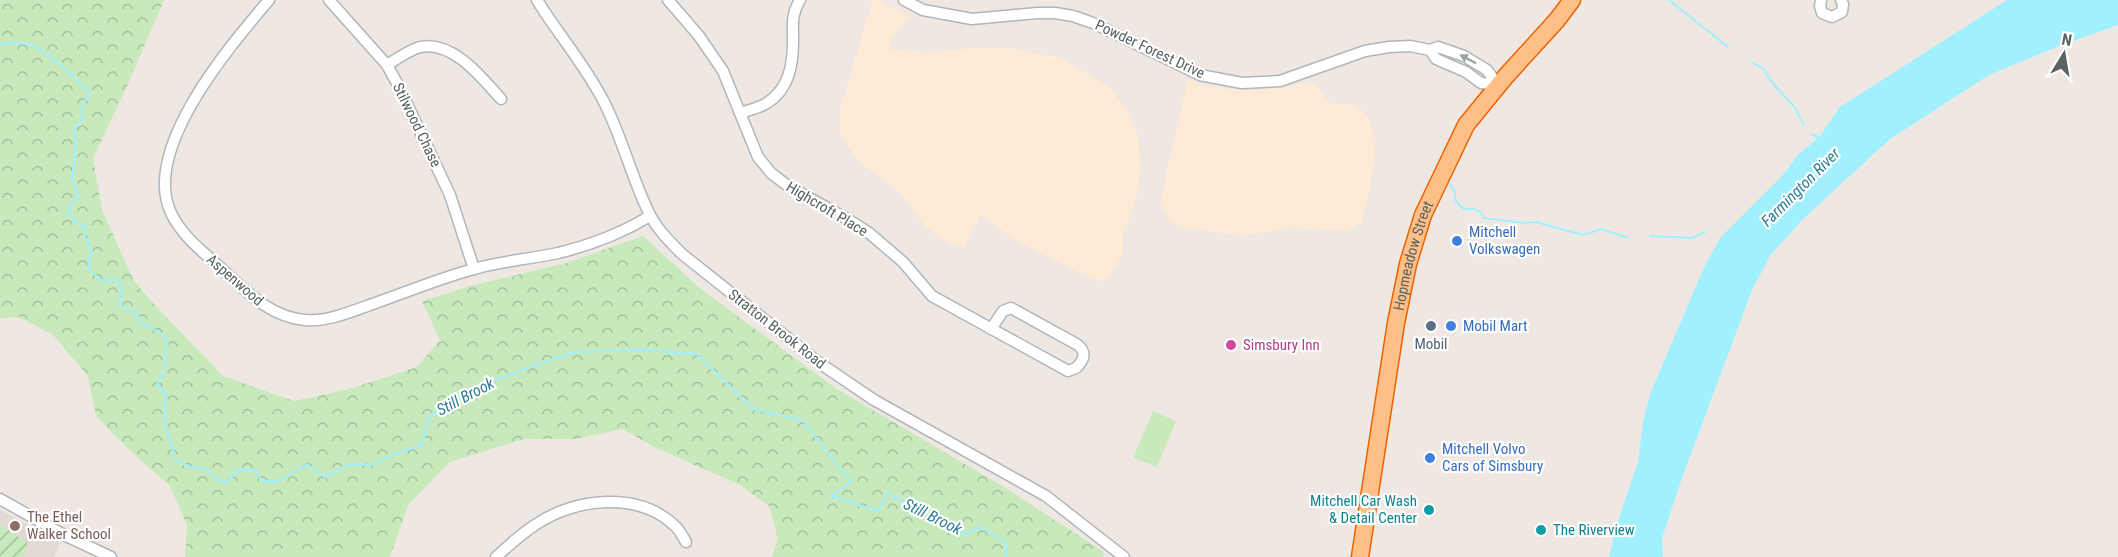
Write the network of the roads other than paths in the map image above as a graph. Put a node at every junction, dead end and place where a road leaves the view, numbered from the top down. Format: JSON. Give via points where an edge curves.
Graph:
{"nodes":[{"id":1,"x":269,"y":0,"type":"edge"},
{"id":2,"x":329,"y":0,"type":"edge"},
{"id":3,"x":537,"y":0,"type":"edge"},
{"id":4,"x":668,"y":0,"type":"edge"},
{"id":5,"x":800,"y":0,"type":"edge"},
{"id":6,"x":904,"y":0,"type":"edge"},
{"id":7,"x":1572,"y":0,"type":"edge"},
{"id":8,"x":1821,"y":0,"type":"edge"},
{"id":9,"x":1841,"y":0,"type":"edge"},
{"id":10,"x":387,"y":65,"type":"junction"},
{"id":11,"x":1498,"y":85,"type":"junction"},
{"id":12,"x":501,"y":99,"type":"dead end"},
{"id":13,"x":740,"y":113,"type":"junction"},
{"id":14,"x":650,"y":216,"type":"junction"},
{"id":15,"x":474,"y":269,"type":"junction"},
{"id":16,"x":991,"y":329,"type":"junction"},
{"id":17,"x":0,"y":499,"type":"edge"},
{"id":18,"x":686,"y":542,"type":"dead end"},
{"id":19,"x":111,"y":557,"type":"edge"},
{"id":20,"x":496,"y":557,"type":"edge"},
{"id":21,"x":1124,"y":557,"type":"edge"},
{"id":22,"x":1360,"y":557,"type":"edge"}],
"edges":[{"from":1,"to":15,"type":"street","name":"Aspenwood","via":[[205,82],[169,155],[164,192],[180,231],[268,309],[287,318],[309,321],[339,316]]},
{"from":2,"to":10,"type":"street","name":"Stilwood Chase"},
{"from":3,"to":14,"type":"street","name":"Stratton Brook Road","via":[[604,100]]},
{"from":4,"to":13,"type":"street","name":"Highcroft Place","via":[[723,71]]},
{"from":5,"to":13,"type":"street","via":[[791,26],[792,66],[786,84],[768,103]]},
{"from":6,"to":11,"type":"street","name":"Powder Forest Drive","via":[[923,10],[972,19],[1037,13],[1073,16],[1200,75],[1242,83],[1280,81],[1365,51],[1410,46],[1430,50],[1436,59],[1481,83]]},
{"from":7,"to":11,"type":"highway","name":"Hopmeadow Street"},
{"from":8,"to":9,"type":"street","via":[[1822,13],[1832,17],[1842,12]]},
{"from":10,"to":12,"type":"street","via":[[418,48],[430,46],[462,58]]},
{"from":10,"to":15,"type":"street","name":"Stilwood Chase","via":[[450,195]]},
{"from":11,"to":22,"type":"highway","name":"Hopmeadow Street","via":[[1461,133],[1423,215],[1408,264]]},
{"from":13,"to":16,"type":"street","name":"Highcroft Place","via":[[758,157],[771,173],[869,233],[903,262],[932,296]]},
{"from":14,"to":15,"type":"street","name":"Aspenwood","via":[[600,241]]},
{"from":14,"to":21,"type":"street","name":"Stratton Brook Road","via":[[682,254],[818,362],[874,400],[1046,496]]},
{"from":16,"to":16,"type":"street","name":"Highcroft Place","via":[[1068,371],[1076,368],[1084,356],[1078,345],[1011,308],[1003,311]]},
{"from":17,"to":19,"type":"street"},
{"from":18,"to":20,"type":"street","via":[[676,527],[645,508],[596,502],[578,505],[534,525]]}]}
